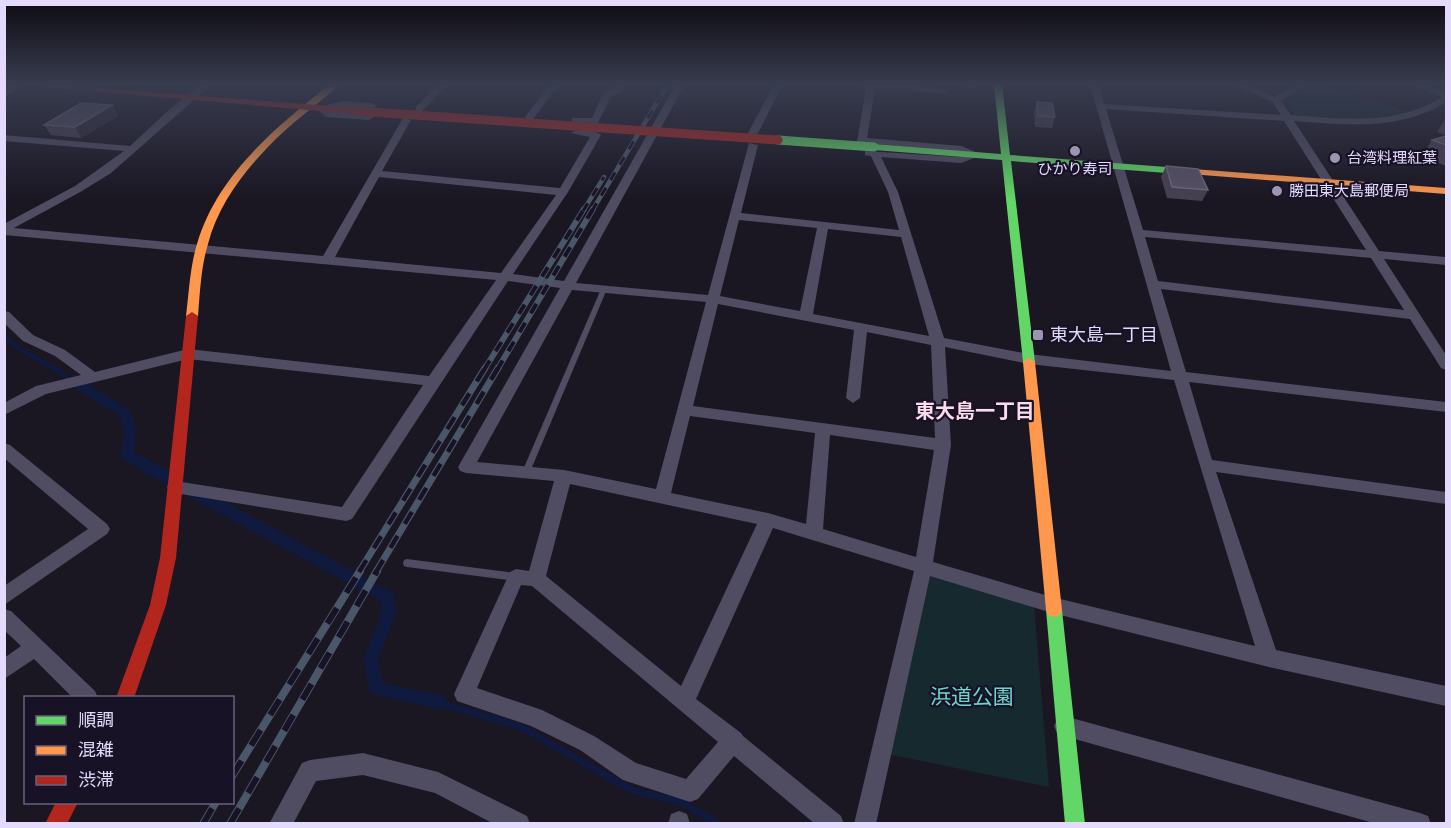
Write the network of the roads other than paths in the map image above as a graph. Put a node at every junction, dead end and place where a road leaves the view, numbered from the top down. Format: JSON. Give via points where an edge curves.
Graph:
{"nodes":[{"id":1,"x":159,"y":123,"type":"edge"},
{"id":2,"x":292,"y":123,"type":"edge"},
{"id":3,"x":405,"y":123,"type":"edge"},
{"id":4,"x":439,"y":123,"type":"edge"},
{"id":5,"x":522,"y":123,"type":"edge"},
{"id":6,"x":760,"y":123,"type":"edge"},
{"id":7,"x":870,"y":123,"type":"edge"},
{"id":8,"x":1002,"y":123,"type":"edge"},
{"id":9,"x":1104,"y":123,"type":"edge"},
{"id":10,"x":1291,"y":123,"type":"edge"},
{"id":11,"x":659,"y":125,"type":"joint"},
{"id":12,"x":4,"y":138,"type":"edge"},
{"id":13,"x":650,"y":138,"type":"junction"},
{"id":14,"x":753,"y":139,"type":"junction"},
{"id":15,"x":870,"y":147,"type":"junction"},
{"id":16,"x":132,"y":148,"type":"junction"},
{"id":17,"x":1006,"y":157,"type":"junction"},
{"id":18,"x":1115,"y":164,"type":"junction"},
{"id":19,"x":376,"y":174,"type":"junction"},
{"id":20,"x":1328,"y":181,"type":"junction"},
{"id":21,"x":1446,"y":191,"type":"edge"},
{"id":22,"x":563,"y":192,"type":"junction"},
{"id":23,"x":735,"y":216,"type":"junction"},
{"id":24,"x":824,"y":225,"type":"junction"},
{"id":25,"x":4,"y":230,"type":"edge"},
{"id":26,"x":1137,"y":233,"type":"junction"},
{"id":27,"x":905,"y":234,"type":"junction"},
{"id":28,"x":200,"y":248,"type":"junction"},
{"id":29,"x":1376,"y":256,"type":"junction"},
{"id":30,"x":327,"y":260,"type":"junction"},
{"id":31,"x":1446,"y":261,"type":"edge"},
{"id":32,"x":506,"y":277,"type":"junction"},
{"id":33,"x":1152,"y":284,"type":"junction"},
{"id":34,"x":569,"y":286,"type":"junction"},
{"id":35,"x":604,"y":289,"type":"junction"},
{"id":36,"x":713,"y":299,"type":"junction"},
{"id":37,"x":4,"y":315,"type":"edge"},
{"id":38,"x":1414,"y":315,"type":"junction"},
{"id":39,"x":806,"y":316,"type":"junction"},
{"id":40,"x":861,"y":327,"type":"junction"},
{"id":41,"x":938,"y":342,"type":"junction"},
{"id":42,"x":188,"y":354,"type":"junction"},
{"id":43,"x":1029,"y":359,"type":"junction"},
{"id":44,"x":1446,"y":365,"type":"edge"},
{"id":45,"x":91,"y":376,"type":"junction"},
{"id":46,"x":1180,"y":377,"type":"junction"},
{"id":47,"x":432,"y":381,"type":"junction"},
{"id":48,"x":853,"y":398,"type":"dead end"},
{"id":49,"x":1446,"y":407,"type":"edge"},
{"id":50,"x":4,"y":410,"type":"edge"},
{"id":51,"x":685,"y":410,"type":"junction"},
{"id":52,"x":823,"y":428,"type":"junction"},
{"id":53,"x":944,"y":445,"type":"junction"},
{"id":54,"x":4,"y":449,"type":"edge"},
{"id":55,"x":1206,"y":465,"type":"junction"},
{"id":56,"x":526,"y":472,"type":"junction"},
{"id":57,"x":564,"y":476,"type":"junction"},
{"id":58,"x":175,"y":487,"type":"junction"},
{"id":59,"x":662,"y":497,"type":"junction"},
{"id":60,"x":1446,"y":498,"type":"edge"},
{"id":61,"x":768,"y":520,"type":"junction"},
{"id":62,"x":814,"y":532,"type":"junction"},
{"id":63,"x":407,"y":563,"type":"dead end"},
{"id":64,"x":924,"y":565,"type":"junction"},
{"id":65,"x":526,"y":578,"type":"junction"},
{"id":66,"x":4,"y":597,"type":"edge"},
{"id":67,"x":1052,"y":605,"type":"junction"},
{"id":68,"x":4,"y":617,"type":"edge"},
{"id":69,"x":36,"y":647,"type":"junction"},
{"id":70,"x":1269,"y":658,"type":"junction"},
{"id":71,"x":4,"y":670,"type":"edge"},
{"id":72,"x":86,"y":696,"type":"edge"},
{"id":73,"x":126,"y":696,"type":"edge"},
{"id":74,"x":1446,"y":696,"type":"edge"},
{"id":75,"x":685,"y":701,"type":"junction"},
{"id":76,"x":1064,"y":726,"type":"junction"},
{"id":77,"x":734,"y":740,"type":"junction"},
{"id":78,"x":67,"y":804,"type":"edge"},
{"id":79,"x":55,"y":824,"type":"edge"},
{"id":80,"x":280,"y":824,"type":"edge"},
{"id":81,"x":519,"y":824,"type":"edge"},
{"id":82,"x":833,"y":824,"type":"edge"},
{"id":83,"x":865,"y":824,"type":"edge"},
{"id":84,"x":1075,"y":824,"type":"edge"},
{"id":85,"x":1420,"y":824,"type":"edge"}],
"edges":[{"from":1,"to":16,"type":"street"},
{"from":2,"to":28,"type":"street","via":[[263,144],[228,186]]},
{"from":3,"to":19,"type":"street"},
{"from":4,"to":22,"type":"street","via":[[596,135]]},
{"from":5,"to":15,"type":"street","bridge":true},
{"from":6,"to":14,"type":"street"},
{"from":7,"to":15,"type":"street"},
{"from":8,"to":17,"type":"street"},
{"from":9,"to":18,"type":"street"},
{"from":10,"to":20,"type":"street"},
{"from":11,"to":13,"type":"street"},
{"from":11,"to":14,"type":"street"},
{"from":12,"to":16,"type":"street"},
{"from":13,"to":14,"type":"street"},
{"from":13,"to":34,"type":"street"},
{"from":14,"to":15,"type":"street"},
{"from":14,"to":15,"type":"street"},
{"from":14,"to":23,"type":"street"},
{"from":15,"to":17,"type":"street"},
{"from":15,"to":27,"type":"street","via":[[893,192]]},
{"from":16,"to":25,"type":"street","via":[[99,177]]},
{"from":17,"to":18,"type":"street"},
{"from":17,"to":43,"type":"street"},
{"from":18,"to":20,"type":"street"},
{"from":18,"to":26,"type":"street"},
{"from":19,"to":22,"type":"street"},
{"from":19,"to":30,"type":"street"},
{"from":20,"to":21,"type":"street"},
{"from":20,"to":29,"type":"street"},
{"from":22,"to":32,"type":"street"},
{"from":23,"to":24,"type":"street"},
{"from":23,"to":36,"type":"street"},
{"from":24,"to":27,"type":"street"},
{"from":24,"to":39,"type":"street"},
{"from":25,"to":28,"type":"street"},
{"from":26,"to":29,"type":"street"},
{"from":26,"to":33,"type":"street"},
{"from":27,"to":41,"type":"street"},
{"from":28,"to":30,"type":"street"},
{"from":28,"to":42,"type":"street"},
{"from":29,"to":31,"type":"street"},
{"from":29,"to":38,"type":"street"},
{"from":30,"to":32,"type":"street"},
{"from":32,"to":34,"type":"street"},
{"from":32,"to":47,"type":"street"},
{"from":33,"to":38,"type":"street"},
{"from":33,"to":46,"type":"street"},
{"from":34,"to":35,"type":"street"},
{"from":34,"to":56,"type":"street","via":[[466,467]]},
{"from":35,"to":36,"type":"street"},
{"from":35,"to":56,"type":"lane"},
{"from":36,"to":39,"type":"street"},
{"from":36,"to":51,"type":"street"},
{"from":37,"to":45,"type":"street","via":[[28,338]]},
{"from":38,"to":44,"type":"street"},
{"from":39,"to":40,"type":"street"},
{"from":40,"to":41,"type":"street"},
{"from":40,"to":48,"type":"street"},
{"from":41,"to":43,"type":"street"},
{"from":41,"to":53,"type":"street"},
{"from":42,"to":45,"type":"street"},
{"from":42,"to":47,"type":"street"},
{"from":42,"to":58,"type":"street"},
{"from":43,"to":46,"type":"street"},
{"from":43,"to":67,"type":"street"},
{"from":45,"to":50,"type":"street","via":[[41,390]]},
{"from":46,"to":49,"type":"street"},
{"from":46,"to":55,"type":"street"},
{"from":47,"to":58,"type":"street","via":[[346,514]]},
{"from":51,"to":52,"type":"street"},
{"from":51,"to":59,"type":"street"},
{"from":52,"to":53,"type":"street"},
{"from":52,"to":62,"type":"street"},
{"from":53,"to":64,"type":"street"},
{"from":54,"to":66,"type":"street","via":[[101,529]]},
{"from":55,"to":60,"type":"street"},
{"from":55,"to":70,"type":"street"},
{"from":56,"to":57,"type":"street"},
{"from":57,"to":59,"type":"street"},
{"from":57,"to":65,"type":"street"},
{"from":58,"to":73,"type":"street","via":[[168,558],[158,605]]},
{"from":59,"to":61,"type":"street"},
{"from":61,"to":62,"type":"street"},
{"from":61,"to":75,"type":"street"},
{"from":62,"to":64,"type":"street"},
{"from":63,"to":65,"type":"lane"},
{"from":64,"to":67,"type":"street"},
{"from":64,"to":83,"type":"street"},
{"from":65,"to":75,"type":"street"},
{"from":65,"to":77,"type":"street","via":[[464,694],[535,717],[587,743],[631,772],[690,791]]},
{"from":67,"to":70,"type":"street"},
{"from":67,"to":76,"type":"street"},
{"from":68,"to":69,"type":"street"},
{"from":69,"to":71,"type":"street"},
{"from":69,"to":72,"type":"street"},
{"from":70,"to":74,"type":"street"},
{"from":75,"to":77,"type":"street"},
{"from":76,"to":84,"type":"street"},
{"from":76,"to":85,"type":"street"},
{"from":77,"to":82,"type":"street"},
{"from":78,"to":79,"type":"street"},
{"from":80,"to":81,"type":"street","via":[[309,771],[363,764],[438,783]]}]}
